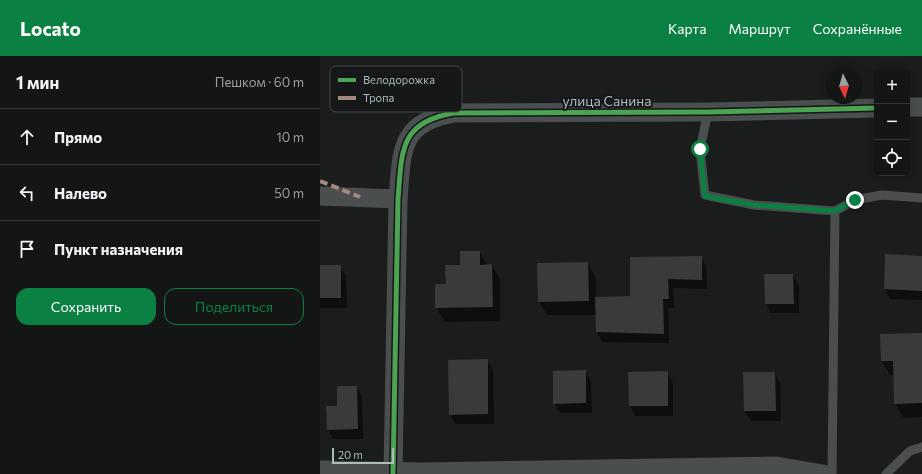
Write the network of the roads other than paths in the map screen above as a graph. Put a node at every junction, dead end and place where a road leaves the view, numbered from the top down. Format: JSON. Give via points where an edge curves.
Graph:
{"nodes":[{"id":1,"x":910,"y":107,"type":"edge"},
{"id":2,"x":922,"y":107,"type":"edge"},
{"id":3,"x":874,"y":108,"type":"edge"},
{"id":4,"x":708,"y":112,"type":"junction"},
{"id":5,"x":320,"y":196,"type":"edge"},
{"id":6,"x":922,"y":198,"type":"edge"},
{"id":7,"x":398,"y":199,"type":"junction"},
{"id":8,"x":835,"y":211,"type":"junction"},
{"id":9,"x":922,"y":447,"type":"edge"},
{"id":10,"x":320,"y":470,"type":"edge"},
{"id":11,"x":393,"y":473,"type":"edge"},
{"id":12,"x":823,"y":474,"type":"edge"},
{"id":13,"x":832,"y":474,"type":"edge"},
{"id":14,"x":886,"y":474,"type":"edge"}],
"edges":[{"from":1,"to":2,"type":"street"},
{"from":3,"to":4,"type":"street","name":"улица Санина"},
{"from":4,"to":7,"type":"street","name":"улица Санина","via":[[454,113],[436,116],[420,123],[407,138],[401,161]]},
{"from":4,"to":8,"type":"lane","via":[[700,149],[705,196],[754,205]]},
{"from":5,"to":7,"type":"street"},
{"from":6,"to":8,"type":"lane","via":[[882,195],[855,200]]},
{"from":7,"to":11,"type":"street","name":"улица Санина"},
{"from":8,"to":13,"type":"lane"},
{"from":9,"to":14,"type":"lane","via":[[910,451]]},
{"from":10,"to":11,"type":"street"},
{"from":11,"to":12,"type":"street","via":[[776,466]]}]}
